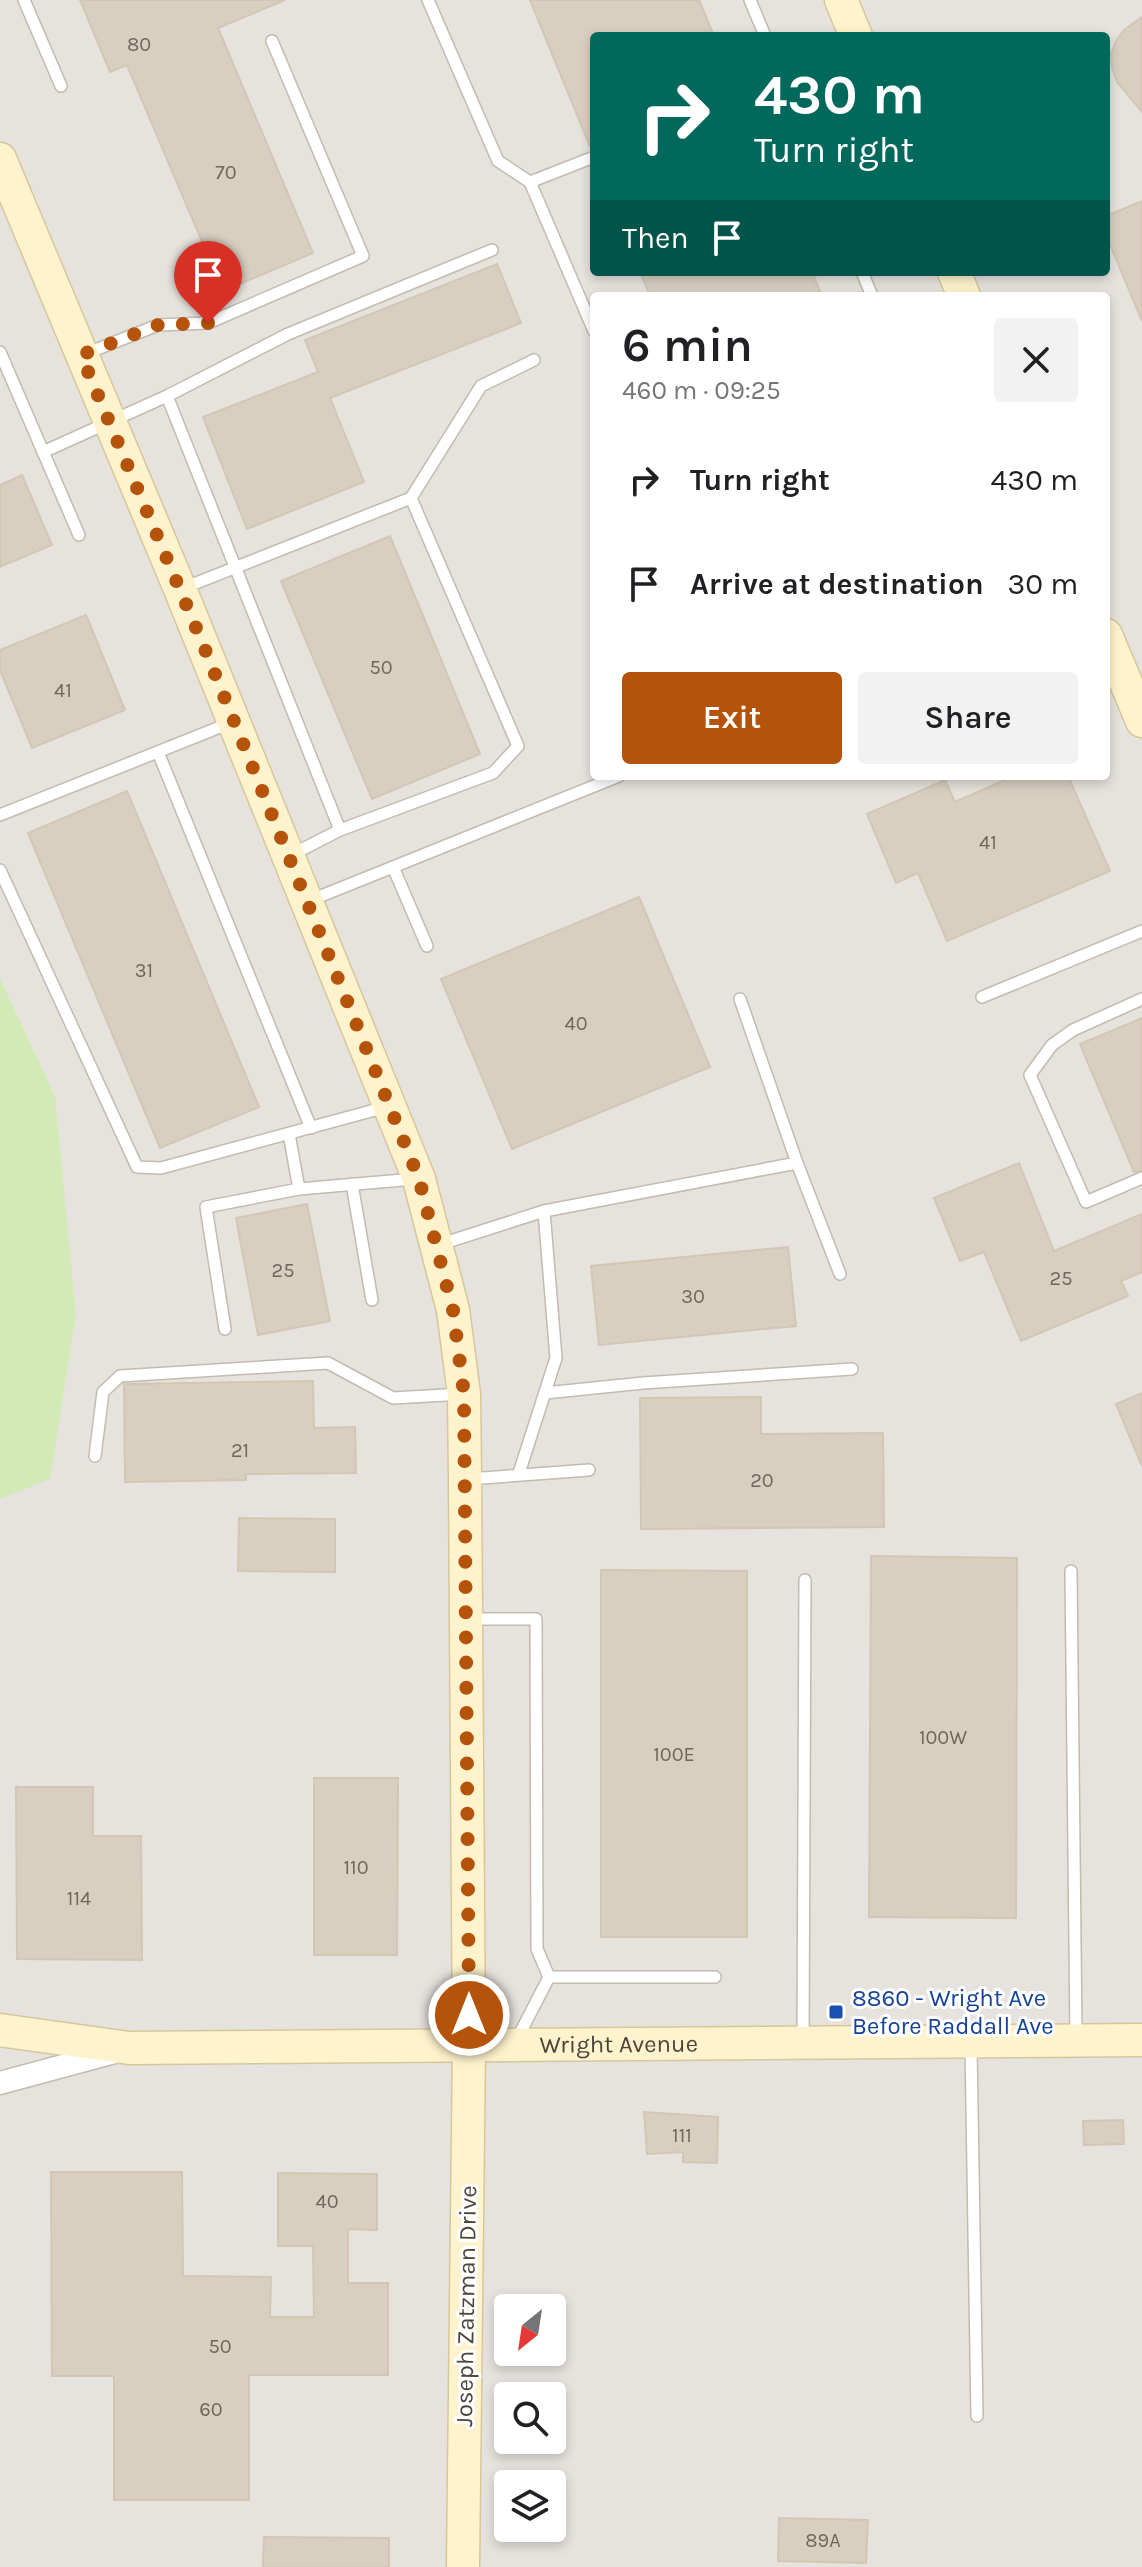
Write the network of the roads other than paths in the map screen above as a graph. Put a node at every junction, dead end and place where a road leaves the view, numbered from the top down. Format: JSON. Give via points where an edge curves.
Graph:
{"nodes":[{"id":1,"x":24,"y":0,"type":"edge"},
{"id":2,"x":428,"y":0,"type":"edge"},
{"id":3,"x":750,"y":0,"type":"edge"},
{"id":4,"x":841,"y":0,"type":"edge"},
{"id":5,"x":763,"y":32,"type":"edge"},
{"id":6,"x":854,"y":32,"type":"edge"},
{"id":7,"x":272,"y":41,"type":"dead end"},
{"id":8,"x":61,"y":86,"type":"dead end"},
{"id":9,"x":0,"y":159,"type":"edge"},
{"id":10,"x":590,"y":159,"type":"edge"},
{"id":11,"x":530,"y":182,"type":"junction"},
{"id":12,"x":492,"y":250,"type":"dead end"},
{"id":13,"x":590,"y":322,"type":"edge"},
{"id":14,"x":0,"y":352,"type":"edge"},
{"id":15,"x":81,"y":355,"type":"junction"},
{"id":16,"x":534,"y":360,"type":"dead end"},
{"id":17,"x":167,"y":396,"type":"junction"},
{"id":18,"x":111,"y":422,"type":"junction"},
{"id":19,"x":43,"y":452,"type":"junction"},
{"id":20,"x":411,"y":498,"type":"junction"},
{"id":21,"x":79,"y":535,"type":"dead end"},
{"id":22,"x":235,"y":568,"type":"junction"},
{"id":23,"x":180,"y":589,"type":"junction"},
{"id":24,"x":1110,"y":645,"type":"edge"},
{"id":25,"x":1142,"y":721,"type":"edge"},
{"id":26,"x":234,"y":722,"type":"junction"},
{"id":27,"x":158,"y":752,"type":"junction"},
{"id":28,"x":609,"y":780,"type":"edge"},
{"id":29,"x":0,"y":815,"type":"edge"},
{"id":30,"x":340,"y":830,"type":"junction"},
{"id":31,"x":289,"y":856,"type":"junction"},
{"id":32,"x":393,"y":867,"type":"junction"},
{"id":33,"x":0,"y":870,"type":"edge"},
{"id":34,"x":307,"y":902,"type":"junction"},
{"id":35,"x":1142,"y":931,"type":"edge"},
{"id":36,"x":427,"y":946,"type":"dead end"},
{"id":37,"x":982,"y":997,"type":"dead end"},
{"id":38,"x":740,"y":999,"type":"dead end"},
{"id":39,"x":1142,"y":999,"type":"edge"},
{"id":40,"x":388,"y":1107,"type":"junction"},
{"id":41,"x":311,"y":1128,"type":"junction"},
{"id":42,"x":289,"y":1134,"type":"junction"},
{"id":43,"x":797,"y":1163,"type":"junction"},
{"id":44,"x":1142,"y":1178,"type":"edge"},
{"id":45,"x":419,"y":1179,"type":"junction"},
{"id":46,"x":352,"y":1184,"type":"junction"},
{"id":47,"x":299,"y":1189,"type":"junction"},
{"id":48,"x":544,"y":1211,"type":"junction"},
{"id":49,"x":438,"y":1245,"type":"junction"},
{"id":50,"x":840,"y":1274,"type":"dead end"},
{"id":51,"x":372,"y":1300,"type":"dead end"},
{"id":52,"x":225,"y":1329,"type":"dead end"},
{"id":53,"x":852,"y":1369,"type":"dead end"},
{"id":54,"x":545,"y":1393,"type":"junction"},
{"id":55,"x":464,"y":1394,"type":"junction"},
{"id":56,"x":95,"y":1456,"type":"dead end"},
{"id":57,"x":589,"y":1470,"type":"dead end"},
{"id":58,"x":519,"y":1473,"type":"junction"},
{"id":59,"x":465,"y":1479,"type":"junction"},
{"id":60,"x":1071,"y":1571,"type":"dead end"},
{"id":61,"x":805,"y":1580,"type":"dead end"},
{"id":62,"x":466,"y":1619,"type":"junction"},
{"id":63,"x":549,"y":1977,"type":"junction"},
{"id":64,"x":715,"y":1977,"type":"dead end"},
{"id":65,"x":0,"y":2030,"type":"edge"},
{"id":66,"x":1142,"y":2040,"type":"edge"},
{"id":67,"x":1076,"y":2041,"type":"junction"},
{"id":68,"x":803,"y":2042,"type":"junction"},
{"id":69,"x":970,"y":2042,"type":"junction"},
{"id":70,"x":469,"y":2045,"type":"junction"},
{"id":71,"x":514,"y":2045,"type":"junction"},
{"id":72,"x":129,"y":2048,"type":"junction"},
{"id":73,"x":0,"y":2083,"type":"edge"},
{"id":74,"x":977,"y":2416,"type":"dead end"},
{"id":75,"x":463,"y":2567,"type":"edge"}],
"edges":[{"from":1,"to":8,"type":"lane"},
{"from":2,"to":11,"type":"lane","via":[[498,161]]},
{"from":3,"to":5,"type":"lane"},
{"from":4,"to":6,"type":"street"},
{"from":7,"to":15,"type":"lane","via":[[363,256],[208,323],[158,325]]},
{"from":9,"to":15,"type":"street","name":"Joseph Zatzman Drive"},
{"from":10,"to":11,"type":"lane"},
{"from":11,"to":13,"type":"lane"},
{"from":12,"to":17,"type":"lane","via":[[288,334]]},
{"from":14,"to":19,"type":"lane"},
{"from":15,"to":18,"type":"street","name":"Joseph Zatzman Drive"},
{"from":16,"to":20,"type":"lane","via":[[481,386]]},
{"from":17,"to":18,"type":"lane"},
{"from":17,"to":22,"type":"lane"},
{"from":18,"to":19,"type":"lane"},
{"from":18,"to":23,"type":"street","name":"Joseph Zatzman Drive"},
{"from":19,"to":21,"type":"lane"},
{"from":20,"to":22,"type":"lane"},
{"from":20,"to":30,"type":"lane","via":[[518,746],[493,773]]},
{"from":22,"to":23,"type":"lane"},
{"from":22,"to":30,"type":"lane"},
{"from":23,"to":26,"type":"street","name":"Joseph Zatzman Drive"},
{"from":24,"to":25,"type":"street"},
{"from":26,"to":27,"type":"lane"},
{"from":26,"to":31,"type":"street","name":"Joseph Zatzman Drive"},
{"from":27,"to":29,"type":"lane"},
{"from":27,"to":41,"type":"lane"},
{"from":28,"to":32,"type":"lane"},
{"from":30,"to":31,"type":"lane"},
{"from":31,"to":34,"type":"street","name":"Joseph Zatzman Drive"},
{"from":32,"to":34,"type":"lane"},
{"from":32,"to":36,"type":"lane"},
{"from":33,"to":42,"type":"lane","via":[[137,1167],[161,1168]]},
{"from":34,"to":40,"type":"street","name":"Joseph Zatzman Drive"},
{"from":35,"to":37,"type":"lane"},
{"from":38,"to":43,"type":"lane"},
{"from":39,"to":44,"type":"lane","via":[[1073,1030],[1052,1045],[1030,1075],[1086,1202]]},
{"from":40,"to":41,"type":"lane"},
{"from":40,"to":45,"type":"street","name":"Joseph Zatzman Drive"},
{"from":41,"to":42,"type":"lane"},
{"from":42,"to":47,"type":"lane"},
{"from":43,"to":48,"type":"lane"},
{"from":43,"to":50,"type":"lane"},
{"from":45,"to":46,"type":"lane"},
{"from":45,"to":49,"type":"street","name":"Joseph Zatzman Drive"},
{"from":46,"to":47,"type":"lane"},
{"from":46,"to":51,"type":"lane"},
{"from":47,"to":52,"type":"lane","via":[[206,1207]]},
{"from":48,"to":49,"type":"lane"},
{"from":48,"to":54,"type":"lane","via":[[556,1358]]},
{"from":49,"to":55,"type":"street","name":"Joseph Zatzman Drive"},
{"from":53,"to":54,"type":"lane"},
{"from":54,"to":58,"type":"lane"},
{"from":55,"to":56,"type":"lane","via":[[393,1398],[328,1363],[120,1376],[103,1392]]},
{"from":55,"to":59,"type":"street","name":"Joseph Zatzman Drive"},
{"from":57,"to":58,"type":"lane"},
{"from":58,"to":59,"type":"lane"},
{"from":59,"to":62,"type":"street","name":"Joseph Zatzman Drive"},
{"from":60,"to":67,"type":"lane"},
{"from":61,"to":68,"type":"lane"},
{"from":62,"to":63,"type":"lane","via":[[536,1619],[537,1949]]},
{"from":62,"to":70,"type":"street","name":"Joseph Zatzman Drive"},
{"from":63,"to":64,"type":"lane"},
{"from":63,"to":71,"type":"lane"},
{"from":65,"to":72,"type":"street","name":"Wright Avenue"},
{"from":66,"to":67,"type":"street","name":"Wright Avenue"},
{"from":67,"to":69,"type":"street","name":"Wright Avenue"},
{"from":68,"to":69,"type":"street","name":"Wright Avenue"},
{"from":68,"to":71,"type":"street","name":"Wright Avenue"},
{"from":69,"to":74,"type":"lane"},
{"from":70,"to":71,"type":"street","name":"Wright Avenue"},
{"from":70,"to":72,"type":"street","name":"Wright Avenue"},
{"from":70,"to":75,"type":"street","name":"Joseph Zatzman Drive"},
{"from":72,"to":73,"type":"street"}]}
